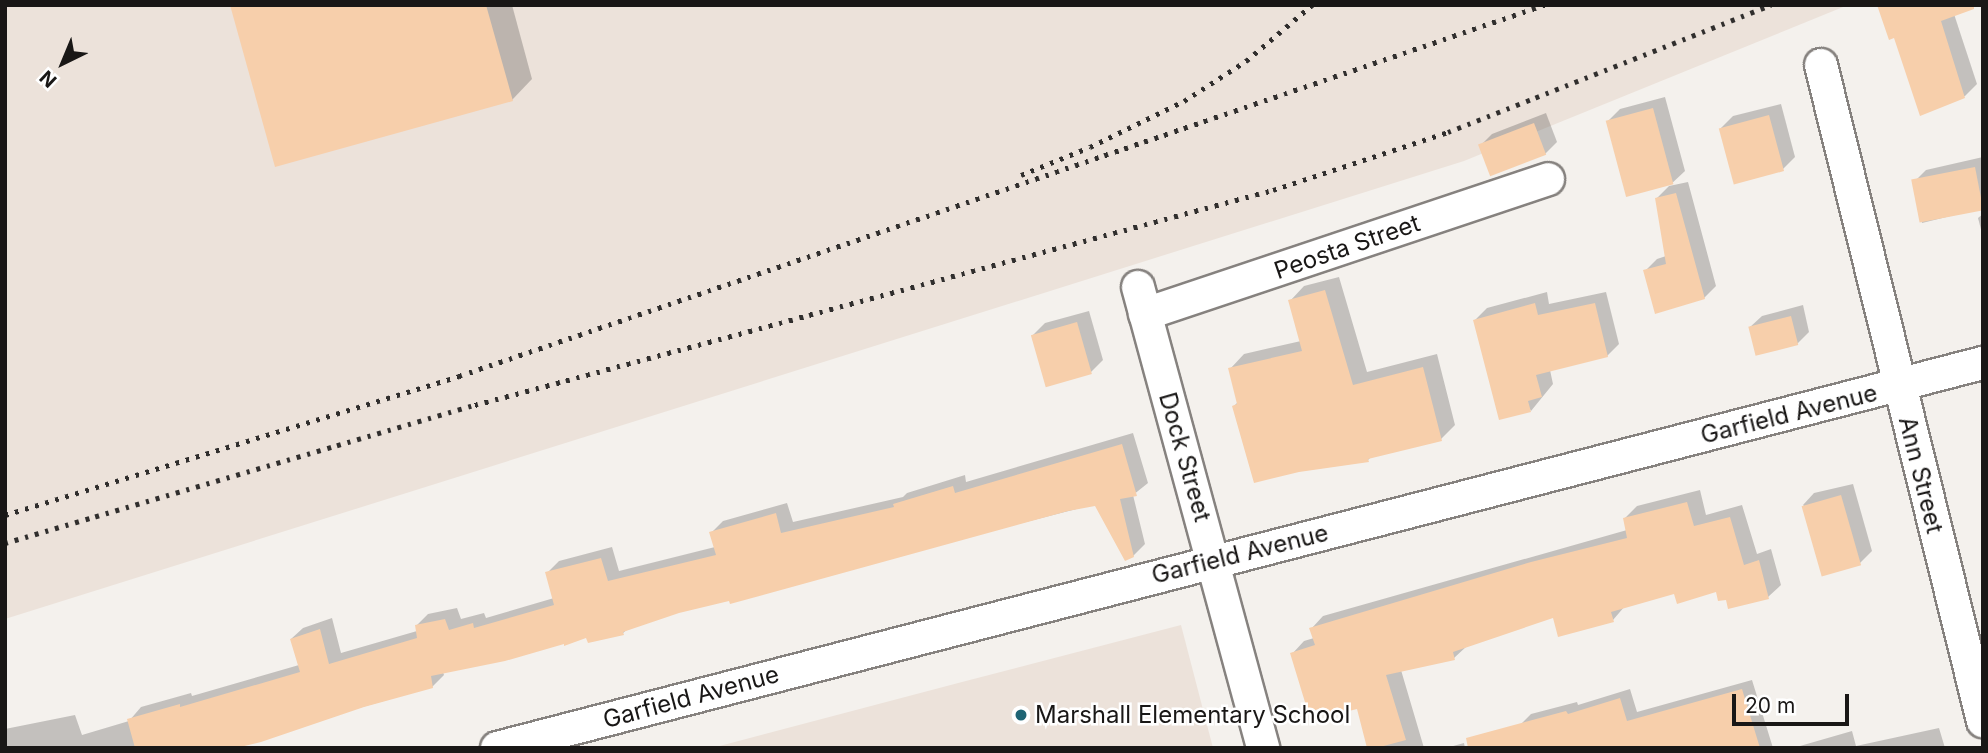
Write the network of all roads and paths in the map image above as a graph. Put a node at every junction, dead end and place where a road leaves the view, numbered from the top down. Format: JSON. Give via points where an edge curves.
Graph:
{"nodes":[{"id":1,"x":1821,"y":65,"type":"dead end"},
{"id":2,"x":1548,"y":179,"type":"dead end"},
{"id":3,"x":1142,"y":301,"type":"joint"},
{"id":4,"x":1983,"y":363,"type":"edge"},
{"id":5,"x":1898,"y":386,"type":"junction"},
{"id":6,"x":1214,"y":560,"type":"junction"},
{"id":7,"x":1983,"y":721,"type":"edge"},
{"id":8,"x":529,"y":744,"type":"edge"},
{"id":9,"x":497,"y":748,"type":"edge"},
{"id":10,"x":1263,"y":748,"type":"edge"}],
"edges":[{"from":1,"to":5,"type":"street","name":"Ann Street"},
{"from":2,"to":3,"type":"street","name":"Peosta Street"},
{"from":3,"to":6,"type":"street","name":"Dock Street"},
{"from":4,"to":5,"type":"street","name":"Garfield Avenue"},
{"from":5,"to":6,"type":"street","name":"Garfield Avenue"},
{"from":5,"to":7,"type":"street","name":"Ann Street"},
{"from":6,"to":8,"type":"street","name":"Garfield Avenue"},
{"from":6,"to":10,"type":"street","name":"Dock Street"},
{"from":8,"to":9,"type":"street","name":"Garfield Avenue"}]}
